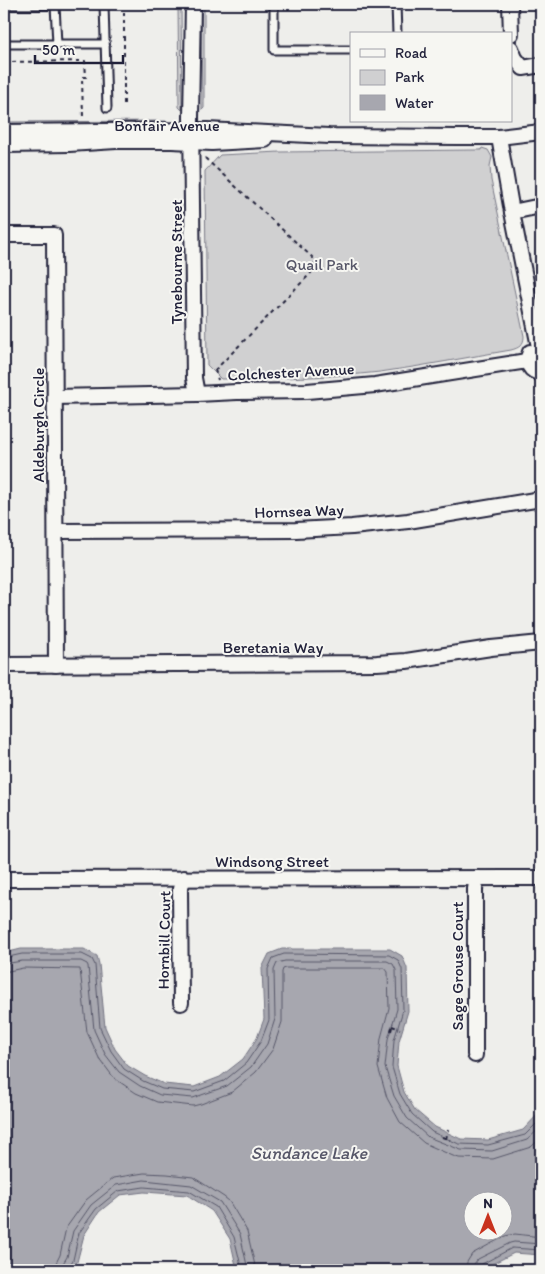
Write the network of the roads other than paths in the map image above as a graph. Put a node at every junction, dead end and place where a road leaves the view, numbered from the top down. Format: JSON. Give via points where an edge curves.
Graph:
{"nodes":[{"id":1,"x":104,"y":4,"type":"edge"},
{"id":2,"x":192,"y":4,"type":"edge"},
{"id":3,"x":274,"y":4,"type":"edge"},
{"id":4,"x":396,"y":4,"type":"edge"},
{"id":5,"x":510,"y":4,"type":"edge"},
{"id":6,"x":4,"y":5,"type":"edge"},
{"id":7,"x":397,"y":32,"type":"edge"},
{"id":8,"x":511,"y":32,"type":"edge"},
{"id":9,"x":4,"y":44,"type":"edge"},
{"id":10,"x":57,"y":44,"type":"junction"},
{"id":11,"x":105,"y":44,"type":"junction"},
{"id":12,"x":350,"y":50,"type":"edge"},
{"id":13,"x":512,"y":50,"type":"edge"},
{"id":14,"x":541,"y":65,"type":"edge"},
{"id":15,"x":107,"y":108,"type":"dead end"},
{"id":16,"x":4,"y":132,"type":"edge"},
{"id":17,"x":541,"y":132,"type":"edge"},
{"id":18,"x":192,"y":136,"type":"junction"},
{"id":19,"x":499,"y":137,"type":"junction"},
{"id":20,"x":4,"y":145,"type":"edge"},
{"id":21,"x":541,"y":206,"type":"edge"},
{"id":22,"x":512,"y":212,"type":"junction"},
{"id":23,"x":4,"y":235,"type":"edge"},
{"id":24,"x":540,"y":347,"type":"edge"},
{"id":25,"x":527,"y":361,"type":"junction"},
{"id":26,"x":541,"y":373,"type":"edge"},
{"id":27,"x":197,"y":394,"type":"junction"},
{"id":28,"x":55,"y":397,"type":"junction"},
{"id":29,"x":541,"y":499,"type":"edge"},
{"id":30,"x":56,"y":531,"type":"junction"},
{"id":31,"x":541,"y":643,"type":"edge"},
{"id":32,"x":4,"y":665,"type":"edge"},
{"id":33,"x":56,"y":665,"type":"junction"},
{"id":34,"x":184,"y":878,"type":"junction"},
{"id":35,"x":477,"y":878,"type":"junction"},
{"id":36,"x":541,"y":878,"type":"edge"},
{"id":37,"x":4,"y":879,"type":"edge"},
{"id":38,"x":181,"y":1002,"type":"dead end"},
{"id":39,"x":475,"y":1056,"type":"dead end"}],
"edges":[{"from":1,"to":11,"type":"lane"},
{"from":2,"to":18,"type":"street","name":"Tynebourne Street"},
{"from":3,"to":12,"type":"lane","via":[[274,50]]},
{"from":4,"to":7,"type":"lane"},
{"from":5,"to":8,"type":"street"},
{"from":6,"to":10,"type":"lane","via":[[55,5]]},
{"from":9,"to":10,"type":"lane"},
{"from":10,"to":11,"type":"lane"},
{"from":11,"to":15,"type":"lane"},
{"from":13,"to":14,"type":"street","via":[[523,68]]},
{"from":16,"to":18,"type":"street","name":"Bonfair Avenue"},
{"from":17,"to":19,"type":"street","name":"Bonfair Avenue"},
{"from":18,"to":19,"type":"street","name":"Bonfair Avenue"},
{"from":18,"to":20,"type":"street","name":"Bonfair Avenue","via":[[172,141]]},
{"from":18,"to":27,"type":"street","name":"Tynebourne Street","via":[[194,378]]},
{"from":19,"to":22,"type":"street"},
{"from":21,"to":22,"type":"street"},
{"from":22,"to":24,"type":"street"},
{"from":23,"to":28,"type":"street","name":"Aldeburgh Circle","via":[[54,235]]},
{"from":24,"to":25,"type":"street","via":[[532,350]]},
{"from":25,"to":26,"type":"street","via":[[531,369]]},
{"from":25,"to":27,"type":"street","name":"Colchester Avenue","via":[[375,385],[307,391]]},
{"from":27,"to":28,"type":"street","name":"Colchester Avenue"},
{"from":28,"to":30,"type":"street","name":"Aldeburgh Circle"},
{"from":29,"to":30,"type":"street","name":"Hornsea Way","via":[[352,527]]},
{"from":30,"to":33,"type":"street","name":"Aldeburgh Circle"},
{"from":31,"to":33,"type":"street","name":"Beretania Way","via":[[377,664]]},
{"from":32,"to":33,"type":"street","name":"Beretania Way"},
{"from":34,"to":35,"type":"street","name":"Windsong Street"},
{"from":34,"to":37,"type":"street","name":"Windsong Street"},
{"from":34,"to":38,"type":"street","name":"Hornbill Court","via":[[180,889]]},
{"from":35,"to":36,"type":"street","name":"Windsong Street"},
{"from":35,"to":39,"type":"street","name":"Sage Grouse Court"}]}
